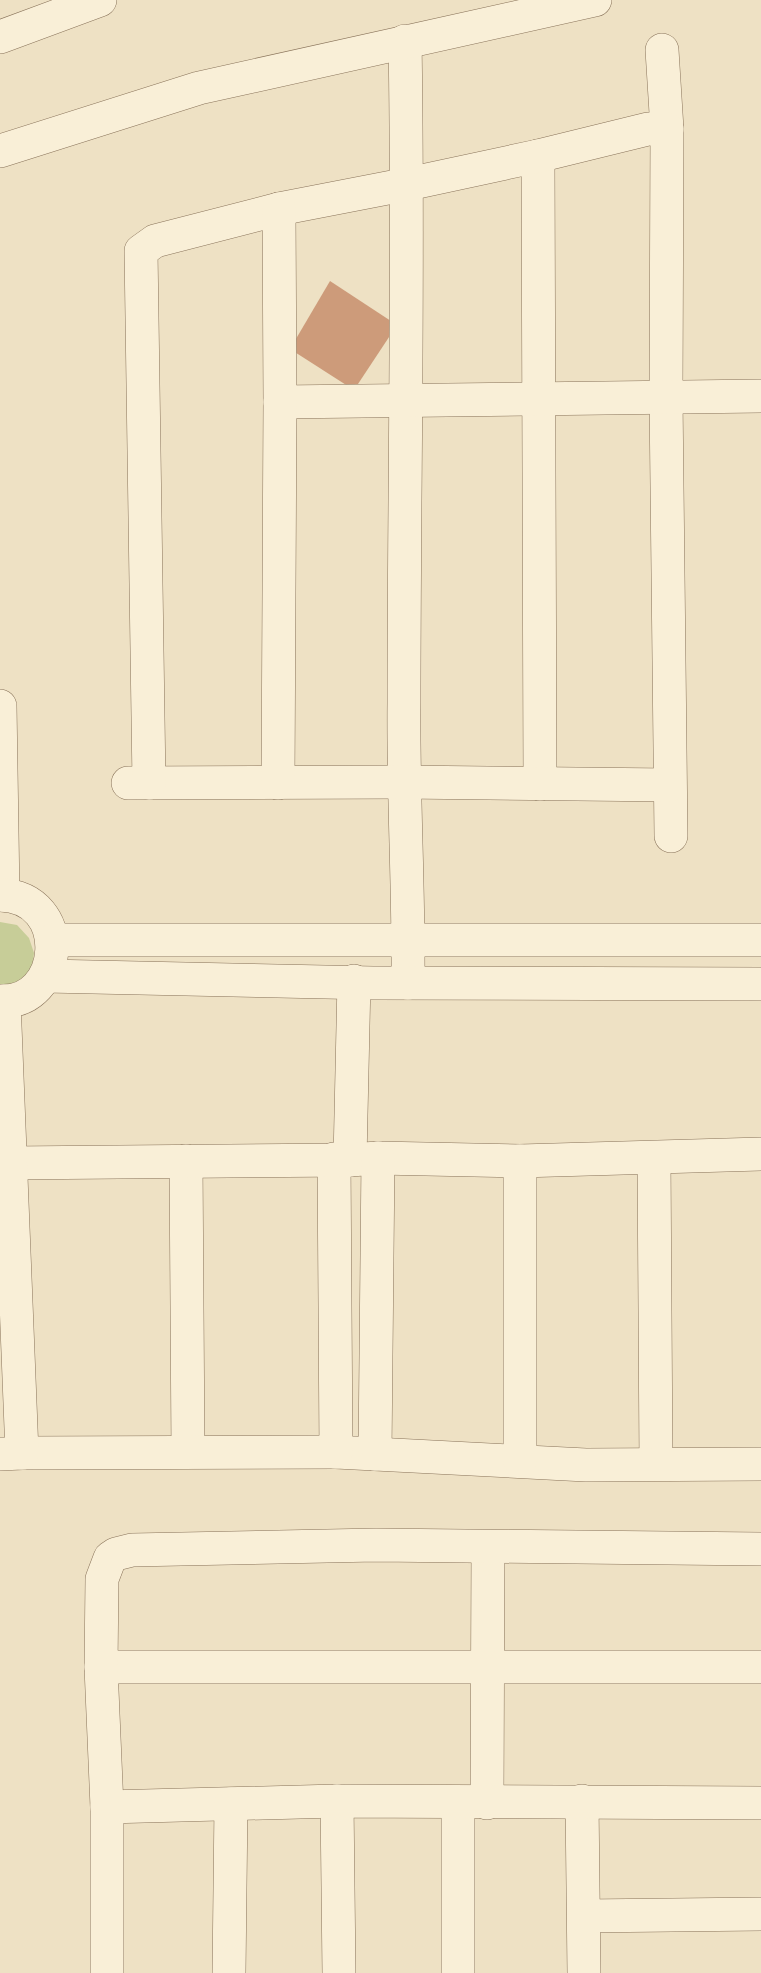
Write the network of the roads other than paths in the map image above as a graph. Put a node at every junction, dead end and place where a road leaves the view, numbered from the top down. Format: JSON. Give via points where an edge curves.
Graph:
{"nodes":[{"id":1,"x":100,"y":0,"type":"edge"},
{"id":2,"x":595,"y":0,"type":"edge"},
{"id":3,"x":0,"y":37,"type":"edge"},
{"id":4,"x":405,"y":41,"type":"junction"},
{"id":5,"x":662,"y":50,"type":"dead end"},
{"id":6,"x":667,"y":129,"type":"junction"},
{"id":7,"x":0,"y":151,"type":"edge"},
{"id":8,"x":538,"y":156,"type":"junction"},
{"id":9,"x":408,"y":184,"type":"junction"},
{"id":10,"x":279,"y":208,"type":"junction"},
{"id":11,"x":761,"y":396,"type":"edge"},
{"id":12,"x":666,"y":398,"type":"junction"},
{"id":13,"x":540,"y":400,"type":"junction"},
{"id":14,"x":280,"y":402,"type":"junction"},
{"id":15,"x":404,"y":402,"type":"junction"},
{"id":16,"x":0,"y":706,"type":"edge"},
{"id":17,"x":404,"y":782,"type":"junction"},
{"id":18,"x":278,"y":783,"type":"junction"},
{"id":19,"x":540,"y":784,"type":"junction"},
{"id":20,"x":669,"y":785,"type":"junction"},
{"id":21,"x":1,"y":791,"type":"edge"},
{"id":22,"x":671,"y":836,"type":"dead end"},
{"id":23,"x":1,"y":895,"type":"edge"},
{"id":24,"x":53,"y":940,"type":"junction"},
{"id":25,"x":409,"y":940,"type":"junction"},
{"id":26,"x":761,"y":940,"type":"edge"},
{"id":27,"x":46,"y":976,"type":"junction"},
{"id":28,"x":354,"y":981,"type":"junction"},
{"id":29,"x":408,"y":982,"type":"junction"},
{"id":30,"x":761,"y":984,"type":"edge"},
{"id":31,"x":2,"y":1001,"type":"edge"},
{"id":32,"x":761,"y":1154,"type":"edge"},
{"id":33,"x":654,"y":1158,"type":"junction"},
{"id":34,"x":354,"y":1159,"type":"junction"},
{"id":35,"x":186,"y":1161,"type":"junction"},
{"id":36,"x":520,"y":1161,"type":"junction"},
{"id":37,"x":10,"y":1163,"type":"junction"},
{"id":38,"x":188,"y":1452,"type":"junction"},
{"id":39,"x":336,"y":1452,"type":"junction"},
{"id":40,"x":11,"y":1453,"type":"edge"},
{"id":41,"x":375,"y":1454,"type":"junction"},
{"id":42,"x":520,"y":1461,"type":"junction"},
{"id":43,"x":656,"y":1464,"type":"junction"},
{"id":44,"x":761,"y":1464,"type":"edge"},
{"id":45,"x":488,"y":1547,"type":"junction"},
{"id":46,"x":761,"y":1549,"type":"edge"},
{"id":47,"x":101,"y":1667,"type":"junction"},
{"id":48,"x":486,"y":1667,"type":"junction"},
{"id":49,"x":761,"y":1667,"type":"edge"},
{"id":50,"x":337,"y":1801,"type":"junction"},
{"id":51,"x":582,"y":1801,"type":"junction"},
{"id":52,"x":472,"y":1803,"type":"junction"},
{"id":53,"x":761,"y":1803,"type":"edge"},
{"id":54,"x":231,"y":1804,"type":"junction"},
{"id":55,"x":107,"y":1807,"type":"junction"},
{"id":56,"x":761,"y":1914,"type":"edge"},
{"id":57,"x":584,"y":1916,"type":"junction"},
{"id":58,"x":107,"y":1973,"type":"edge"},
{"id":59,"x":229,"y":1973,"type":"edge"},
{"id":60,"x":339,"y":1973,"type":"edge"},
{"id":61,"x":458,"y":1973,"type":"edge"},
{"id":62,"x":584,"y":1973,"type":"edge"}],
"edges":[{"from":1,"to":3,"type":"street"},
{"from":2,"to":4,"type":"street"},
{"from":4,"to":7,"type":"street","via":[[199,88]]},
{"from":4,"to":9,"type":"street"},
{"from":5,"to":6,"type":"street"},
{"from":6,"to":8,"type":"street","via":[[648,129]]},
{"from":6,"to":12,"type":"street"},
{"from":8,"to":9,"type":"street"},
{"from":8,"to":13,"type":"street"},
{"from":9,"to":10,"type":"street"},
{"from":9,"to":15,"type":"street"},
{"from":10,"to":14,"type":"street"},
{"from":10,"to":18,"type":"street","via":[[155,241],[141,251],[138,783]]},
{"from":11,"to":12,"type":"street"},
{"from":12,"to":13,"type":"street"},
{"from":12,"to":20,"type":"street"},
{"from":13,"to":15,"type":"street"},
{"from":13,"to":19,"type":"street"},
{"from":14,"to":15,"type":"street"},
{"from":14,"to":18,"type":"street"},
{"from":15,"to":17,"type":"street"},
{"from":16,"to":21,"type":"street"},
{"from":17,"to":18,"type":"street"},
{"from":17,"to":19,"type":"street"},
{"from":17,"to":25,"type":"street"},
{"from":19,"to":20,"type":"street"},
{"from":20,"to":22,"type":"street"},
{"from":21,"to":23,"type":"street"},
{"from":23,"to":24,"type":"street","via":[[36,908]]},
{"from":24,"to":25,"type":"street"},
{"from":24,"to":27,"type":"street"},
{"from":25,"to":26,"type":"street"},
{"from":25,"to":29,"type":"street"},
{"from":27,"to":28,"type":"street"},
{"from":27,"to":31,"type":"street","via":[[20,997]]},
{"from":28,"to":29,"type":"street"},
{"from":28,"to":34,"type":"street"},
{"from":29,"to":30,"type":"street"},
{"from":31,"to":37,"type":"street"},
{"from":32,"to":33,"type":"street"},
{"from":33,"to":36,"type":"street"},
{"from":33,"to":43,"type":"street"},
{"from":34,"to":35,"type":"street"},
{"from":34,"to":36,"type":"street"},
{"from":34,"to":39,"type":"street"},
{"from":34,"to":41,"type":"street"},
{"from":35,"to":37,"type":"street"},
{"from":35,"to":38,"type":"street"},
{"from":36,"to":42,"type":"street"},
{"from":37,"to":40,"type":"street"},
{"from":38,"to":39,"type":"street"},
{"from":38,"to":40,"type":"street"},
{"from":39,"to":41,"type":"street"},
{"from":41,"to":42,"type":"street"},
{"from":42,"to":43,"type":"street"},
{"from":43,"to":44,"type":"street"},
{"from":45,"to":46,"type":"street"},
{"from":45,"to":47,"type":"street","via":[[376,1545],[132,1550],[116,1554],[102,1579]]},
{"from":45,"to":48,"type":"street"},
{"from":47,"to":48,"type":"street"},
{"from":47,"to":55,"type":"street"},
{"from":48,"to":49,"type":"street"},
{"from":48,"to":52,"type":"street"},
{"from":50,"to":52,"type":"street"},
{"from":50,"to":54,"type":"street"},
{"from":50,"to":60,"type":"street"},
{"from":51,"to":52,"type":"street"},
{"from":51,"to":53,"type":"street"},
{"from":51,"to":57,"type":"street"},
{"from":52,"to":61,"type":"street"},
{"from":54,"to":55,"type":"street"},
{"from":54,"to":59,"type":"street"},
{"from":55,"to":58,"type":"street"},
{"from":56,"to":57,"type":"street"},
{"from":57,"to":62,"type":"street"}]}
